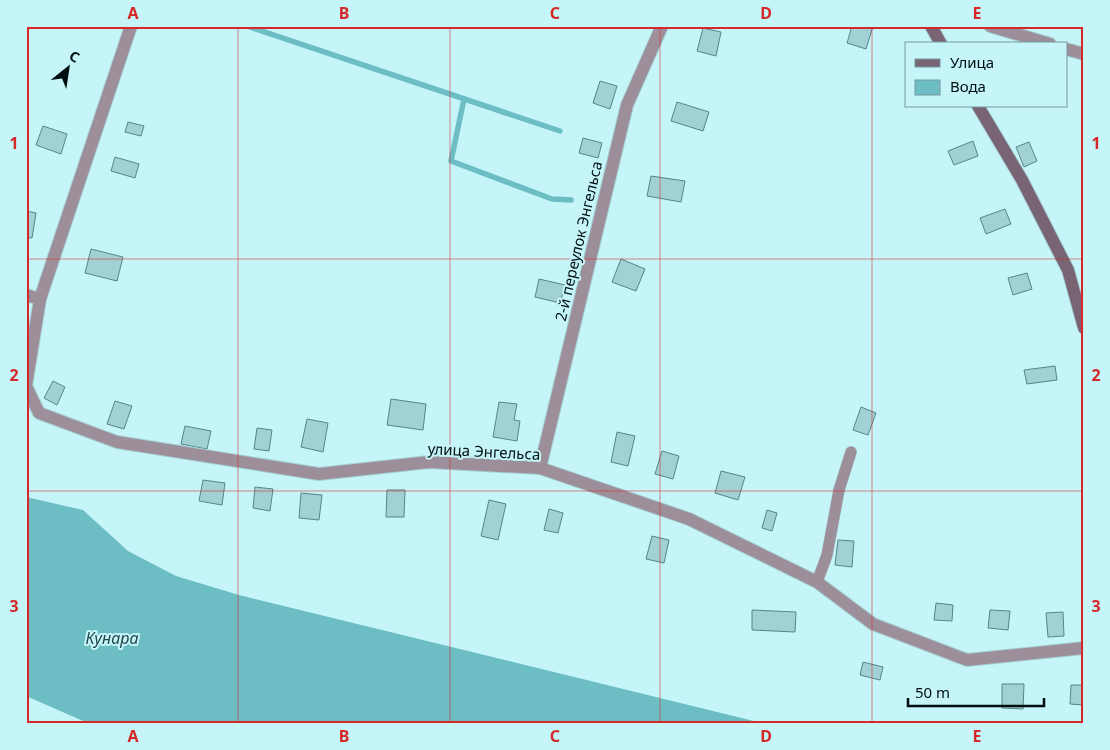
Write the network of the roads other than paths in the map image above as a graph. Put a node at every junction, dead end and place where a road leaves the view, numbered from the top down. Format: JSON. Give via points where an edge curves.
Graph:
{"nodes":[{"id":1,"x":130,"y":26,"type":"edge"},
{"id":2,"x":662,"y":26,"type":"edge"},
{"id":3,"x":931,"y":26,"type":"edge"},
{"id":4,"x":990,"y":26,"type":"edge"},
{"id":5,"x":940,"y":42,"type":"edge"},
{"id":6,"x":1043,"y":42,"type":"edge"},
{"id":7,"x":1068,"y":50,"type":"edge"},
{"id":8,"x":1084,"y":54,"type":"edge"},
{"id":9,"x":979,"y":108,"type":"edge"},
{"id":10,"x":26,"y":295,"type":"edge"},
{"id":11,"x":40,"y":299,"type":"junction"},
{"id":12,"x":1084,"y":328,"type":"edge"},
{"id":13,"x":851,"y":452,"type":"dead end"},
{"id":14,"x":540,"y":468,"type":"junction"},
{"id":15,"x":816,"y":582,"type":"junction"},
{"id":16,"x":1084,"y":648,"type":"edge"}],
"edges":[{"from":1,"to":11,"type":"street","name":"улица Энгельса"},
{"from":2,"to":14,"type":"street","name":"2-й переулок Энгельса","via":[[627,105]]},
{"from":3,"to":5,"type":"street"},
{"from":4,"to":6,"type":"street"},
{"from":7,"to":8,"type":"street"},
{"from":9,"to":12,"type":"street","via":[[1022,180],[1068,270]]},
{"from":10,"to":11,"type":"street"},
{"from":11,"to":14,"type":"street","name":"улица Энгельса","via":[[26,386],[39,413],[118,442],[318,474],[429,462]]},
{"from":13,"to":15,"type":"lane","via":[[839,490],[827,555]]},
{"from":14,"to":15,"type":"street","name":"улица Энгельса","via":[[689,519]]},
{"from":15,"to":16,"type":"street","name":"улица Энгельса","via":[[873,624],[967,660]]}]}
